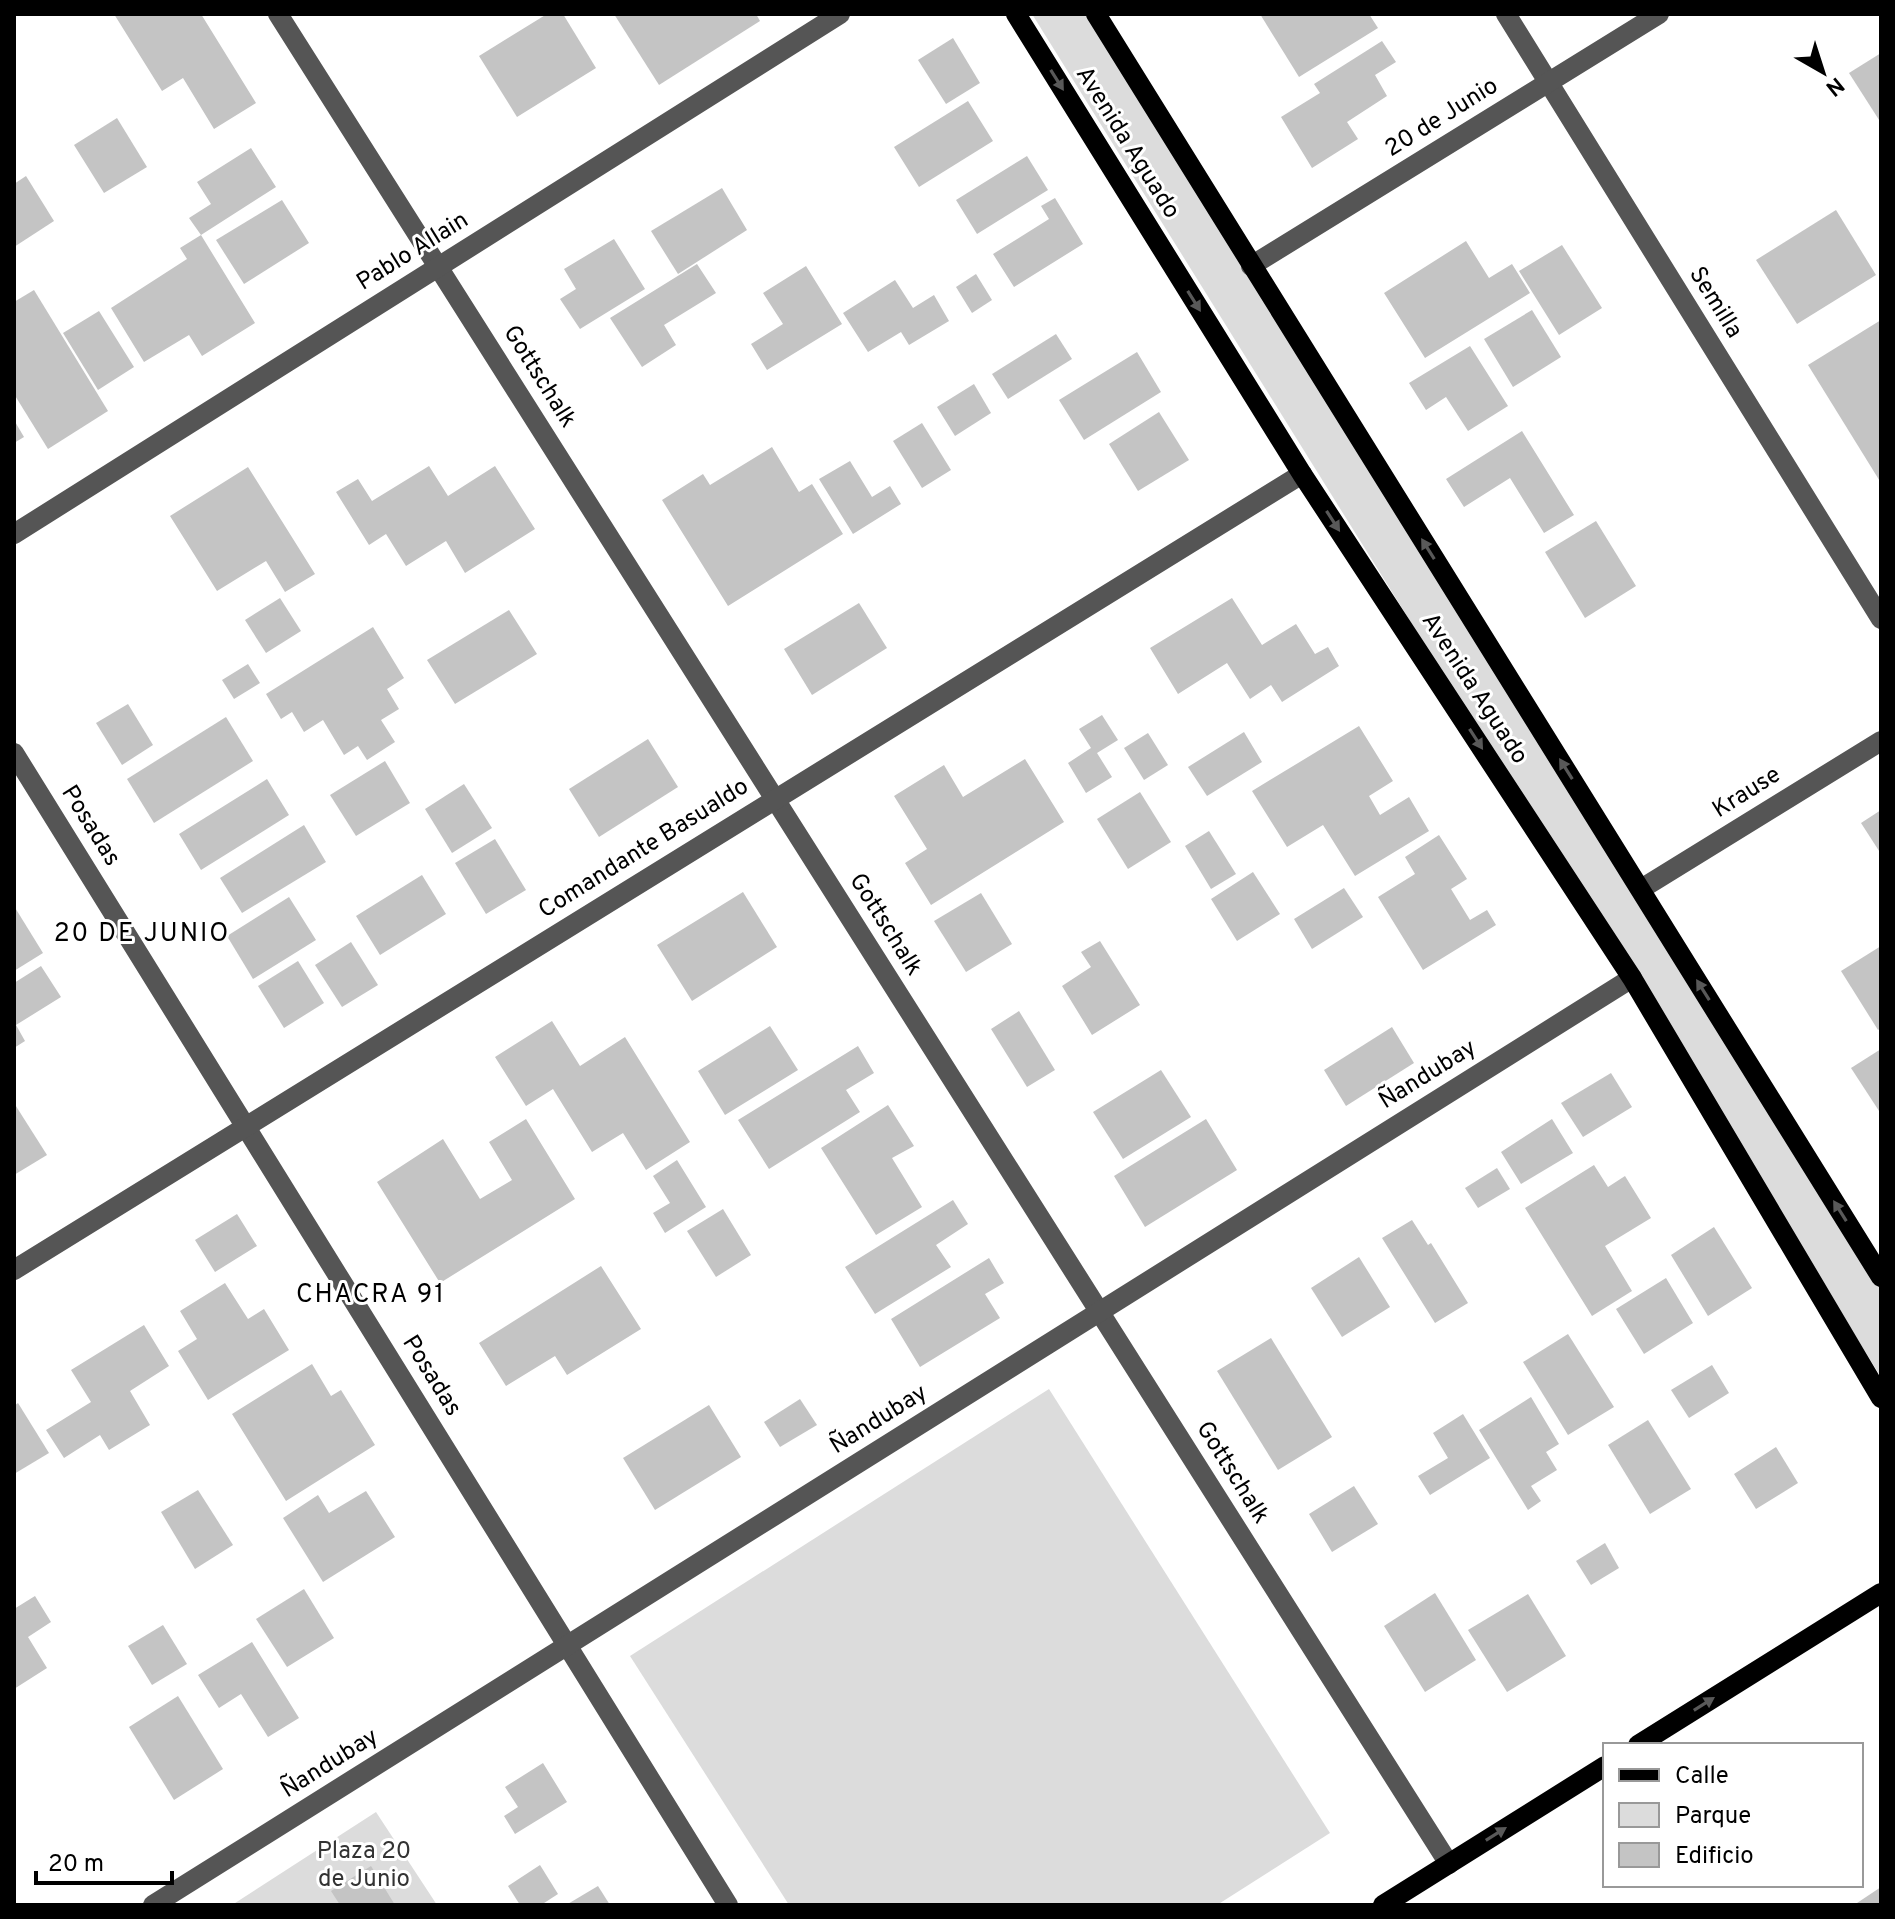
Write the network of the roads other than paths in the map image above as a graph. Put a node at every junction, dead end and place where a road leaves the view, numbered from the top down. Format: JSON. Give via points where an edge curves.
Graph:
{"nodes":[{"id":1,"x":278,"y":14,"type":"edge"},
{"id":2,"x":840,"y":14,"type":"edge"},
{"id":3,"x":1016,"y":14,"type":"edge"},
{"id":4,"x":1096,"y":14,"type":"edge"},
{"id":5,"x":1506,"y":14,"type":"edge"},
{"id":6,"x":1659,"y":14,"type":"edge"},
{"id":7,"x":1548,"y":83,"type":"junction"},
{"id":8,"x":1251,"y":266,"type":"junction"},
{"id":9,"x":438,"y":267,"type":"junction"},
{"id":10,"x":1302,"y":474,"type":"junction"},
{"id":11,"x":14,"y":534,"type":"edge"},
{"id":12,"x":1881,"y":619,"type":"edge"},
{"id":13,"x":1881,"y":741,"type":"edge"},
{"id":14,"x":14,"y":753,"type":"edge"},
{"id":15,"x":775,"y":799,"type":"junction"},
{"id":16,"x":1641,"y":889,"type":"junction"},
{"id":17,"x":1632,"y":978,"type":"junction"},
{"id":18,"x":246,"y":1127,"type":"junction"},
{"id":19,"x":14,"y":1270,"type":"edge"},
{"id":20,"x":1881,"y":1277,"type":"edge"},
{"id":21,"x":1099,"y":1312,"type":"junction"},
{"id":22,"x":1881,"y":1398,"type":"edge"},
{"id":23,"x":1881,"y":1593,"type":"edge"},
{"id":24,"x":567,"y":1646,"type":"junction"},
{"id":25,"x":1641,"y":1743,"type":"edge"},
{"id":26,"x":1603,"y":1767,"type":"edge"},
{"id":27,"x":1449,"y":1864,"type":"junction"},
{"id":28,"x":153,"y":1905,"type":"edge"},
{"id":29,"x":728,"y":1905,"type":"edge"},
{"id":30,"x":1383,"y":1905,"type":"edge"}],
"edges":[{"from":1,"to":9,"type":"street","name":"Gottschalk"},
{"from":2,"to":9,"type":"street","name":"Pablo Allain"},
{"from":3,"to":10,"type":"main road","name":"Avenida Aguado","one_way":true},
{"from":4,"to":8,"type":"main road","name":"Avenida Aguado"},
{"from":5,"to":7,"type":"street","name":"Semilla"},
{"from":6,"to":7,"type":"street","name":"20 de Junio"},
{"from":7,"to":8,"type":"street","name":"20 de Junio"},
{"from":7,"to":12,"type":"street","name":"Semilla"},
{"from":16,"to":8,"type":"main road","name":"Avenida Aguado","one_way":true},
{"from":9,"to":11,"type":"street","name":"Pablo Allain"},
{"from":9,"to":15,"type":"street","name":"Gottschalk"},
{"from":10,"to":15,"type":"street","name":"Comandante Basualdo"},
{"from":10,"to":17,"type":"main road","name":"Avenida Aguado","one_way":true},
{"from":13,"to":16,"type":"street","name":"Krause"},
{"from":14,"to":18,"type":"street","name":"Posadas"},
{"from":15,"to":18,"type":"street","name":"Comandante Basualdo"},
{"from":15,"to":21,"type":"street","name":"Gottschalk"},
{"from":20,"to":16,"type":"main road","name":"Avenida Aguado","one_way":true},
{"from":17,"to":21,"type":"street","name":"Ñandubay"},
{"from":17,"to":22,"type":"main road","name":"Avenida Aguado"},
{"from":18,"to":19,"type":"street","name":"Comandante Basualdo"},
{"from":18,"to":24,"type":"street","name":"Posadas"},
{"from":21,"to":24,"type":"street","name":"Ñandubay"},
{"from":21,"to":27,"type":"street","name":"Gottschalk"},
{"from":25,"to":23,"type":"main road","one_way":true},
{"from":24,"to":28,"type":"street","name":"Ñandubay"},
{"from":24,"to":29,"type":"street","name":"Posadas"},
{"from":27,"to":26,"type":"main road","one_way":true},
{"from":27,"to":30,"type":"main road"}]}
